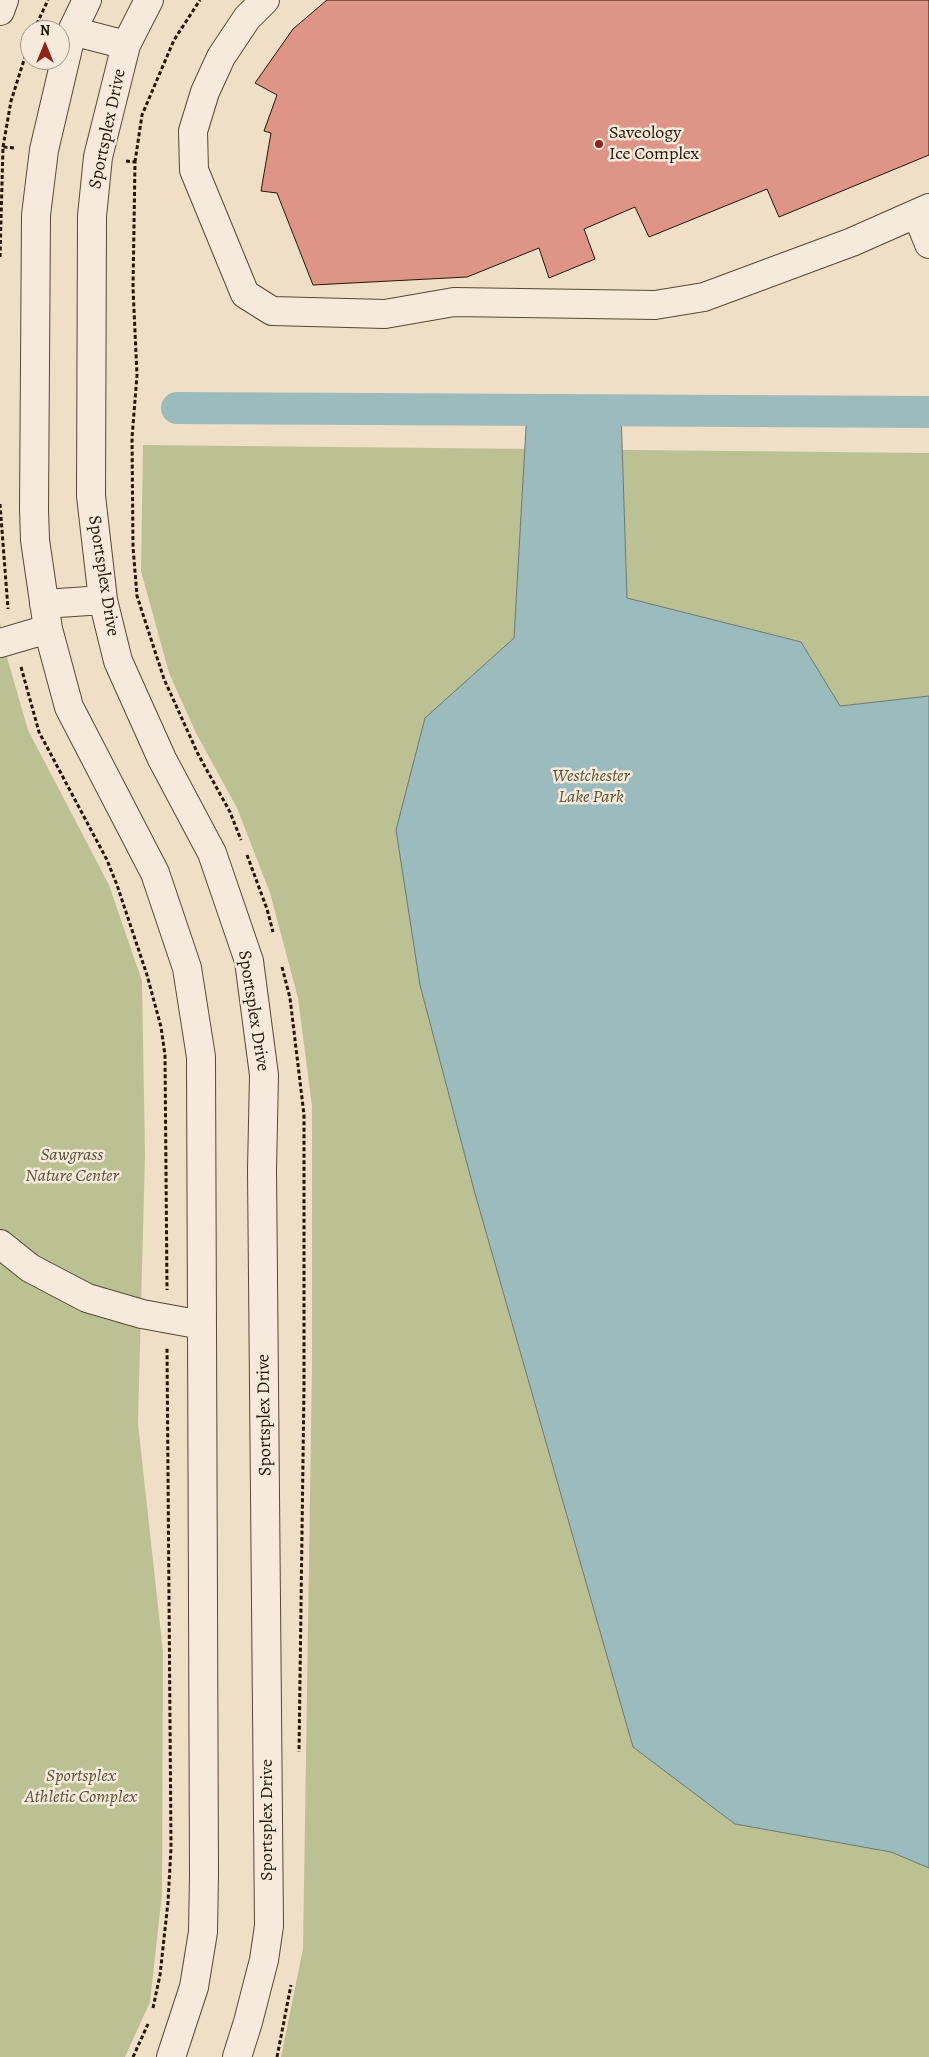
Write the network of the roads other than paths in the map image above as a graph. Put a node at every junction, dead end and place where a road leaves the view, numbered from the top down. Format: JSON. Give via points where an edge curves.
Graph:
{"nodes":[{"id":1,"x":4,"y":0,"type":"edge"},
{"id":2,"x":87,"y":0,"type":"edge"},
{"id":3,"x":149,"y":0,"type":"edge"},
{"id":4,"x":265,"y":0,"type":"edge"},
{"id":5,"x":0,"y":11,"type":"edge"},
{"id":6,"x":72,"y":30,"type":"junction"},
{"id":7,"x":126,"y":45,"type":"junction"},
{"id":8,"x":923,"y":211,"type":"edge"},
{"id":9,"x":929,"y":244,"type":"edge"},
{"id":10,"x":103,"y":600,"type":"junction"},
{"id":11,"x":46,"y":617,"type":"junction"},
{"id":12,"x":7,"y":641,"type":"edge"},
{"id":13,"x":0,"y":1244,"type":"edge"},
{"id":14,"x":202,"y":1325,"type":"junction"},
{"id":15,"x":171,"y":2057,"type":"edge"},
{"id":16,"x":236,"y":2057,"type":"edge"}],
"edges":[{"from":1,"to":5,"type":"street"},
{"from":2,"to":6,"type":"street"},
{"from":3,"to":7,"type":"street","name":"Sportsplex Drive"},
{"from":4,"to":8,"type":"street","via":[[247,18],[221,57],[205,92],[193,131],[194,170],[245,294],[272,311],[385,314],[454,302],[655,305],[704,297],[852,242]]},
{"from":6,"to":7,"type":"street"},
{"from":6,"to":11,"type":"street","via":[[44,150],[36,215],[34,509]]},
{"from":7,"to":10,"type":"street","name":"Sportsplex Drive","via":[[98,157],[92,216],[91,496]]},
{"from":8,"to":9,"type":"street"},
{"from":10,"to":11,"type":"street"},
{"from":10,"to":16,"type":"street","name":"Sportsplex Drive","via":[[118,661],[162,759],[212,853],[246,952],[264,1075],[262,1170],[269,1926],[262,1969]]},
{"from":11,"to":12,"type":"street"},
{"from":11,"to":14,"type":"street","via":[[70,707],[155,873],[187,968],[201,1057]]},
{"from":13,"to":14,"type":"street","via":[[30,1268],[87,1298],[142,1314]]},
{"from":14,"to":15,"type":"street","via":[[203,1932],[194,1987]]}]}
